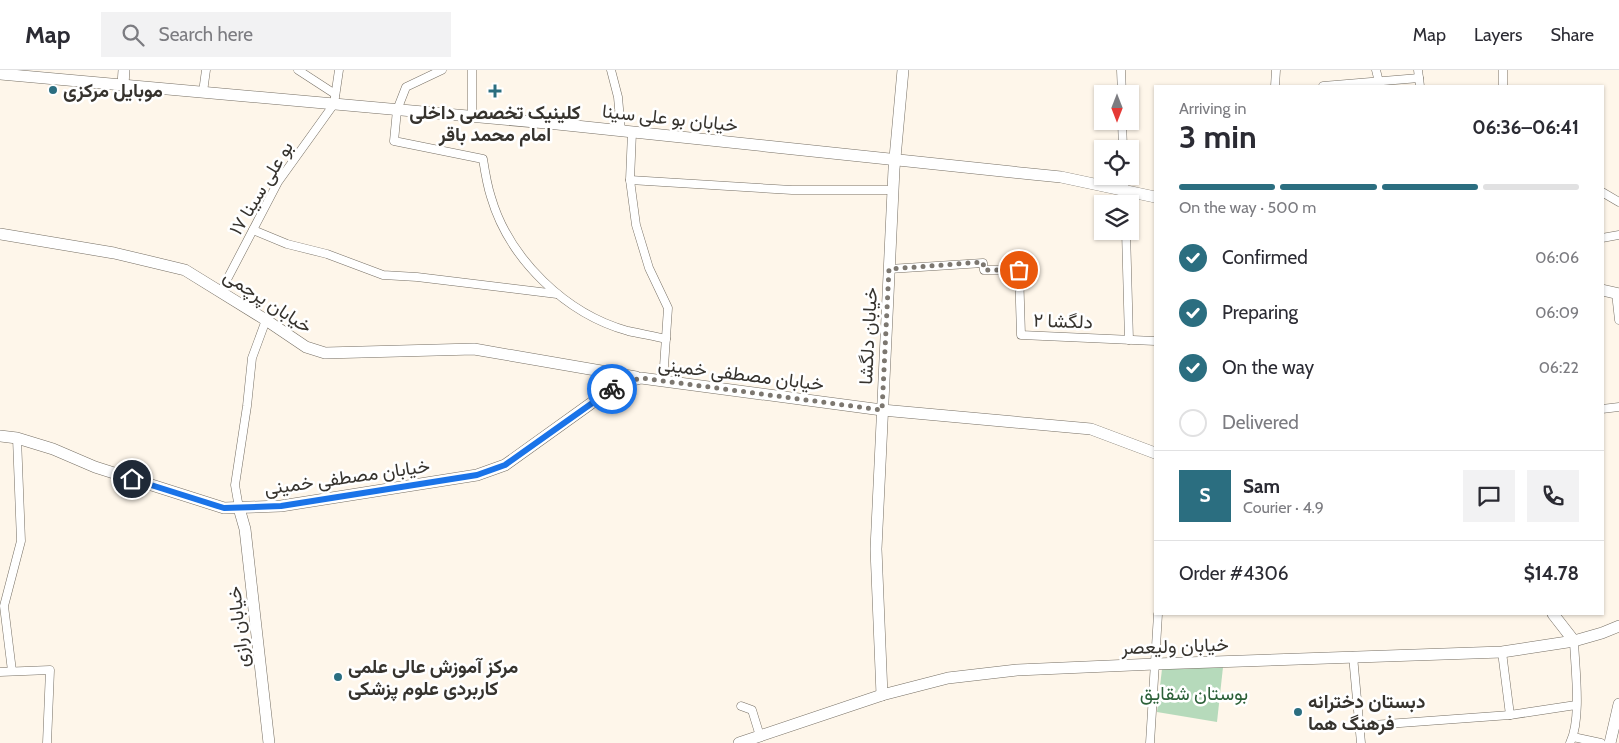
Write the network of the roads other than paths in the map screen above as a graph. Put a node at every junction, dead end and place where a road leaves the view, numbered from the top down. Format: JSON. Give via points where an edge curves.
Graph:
{"nodes":[{"id":1,"x":124,"y":70,"type":"edge"},
{"id":2,"x":206,"y":70,"type":"edge"},
{"id":3,"x":298,"y":70,"type":"edge"},
{"id":4,"x":339,"y":70,"type":"edge"},
{"id":5,"x":441,"y":70,"type":"edge"},
{"id":6,"x":472,"y":70,"type":"edge"},
{"id":7,"x":611,"y":70,"type":"edge"},
{"id":8,"x":902,"y":70,"type":"edge"},
{"id":9,"x":1121,"y":70,"type":"edge"},
{"id":10,"x":1276,"y":70,"type":"edge"},
{"id":11,"x":1376,"y":70,"type":"edge"},
{"id":12,"x":1502,"y":70,"type":"edge"},
{"id":13,"x":0,"y":74,"type":"edge"},
{"id":14,"x":1419,"y":78,"type":"edge"},
{"id":15,"x":1379,"y":82,"type":"junction"},
{"id":16,"x":123,"y":85,"type":"junction"},
{"id":17,"x":1122,"y":85,"type":"edge"},
{"id":18,"x":1275,"y":85,"type":"edge"},
{"id":19,"x":1345,"y":85,"type":"edge"},
{"id":20,"x":1503,"y":85,"type":"edge"},
{"id":21,"x":203,"y":92,"type":"junction"},
{"id":22,"x":335,"y":99,"type":"junction"},
{"id":23,"x":397,"y":110,"type":"junction"},
{"id":24,"x":472,"y":116,"type":"junction"},
{"id":25,"x":627,"y":131,"type":"junction"},
{"id":26,"x":895,"y":160,"type":"junction"},
{"id":27,"x":630,"y":180,"type":"junction"},
{"id":28,"x":1124,"y":185,"type":"edge"},
{"id":29,"x":893,"y":190,"type":"junction"},
{"id":30,"x":1124,"y":191,"type":"junction"},
{"id":31,"x":1604,"y":193,"type":"edge"},
{"id":32,"x":1124,"y":195,"type":"edge"},
{"id":33,"x":1154,"y":197,"type":"edge"},
{"id":34,"x":1619,"y":202,"type":"edge"},
{"id":35,"x":253,"y":230,"type":"junction"},
{"id":36,"x":0,"y":234,"type":"edge"},
{"id":37,"x":1619,"y":235,"type":"edge"},
{"id":38,"x":1604,"y":238,"type":"edge"},
{"id":39,"x":1126,"y":240,"type":"edge"},
{"id":40,"x":889,"y":269,"type":"junction"},
{"id":41,"x":1604,"y":290,"type":"edge"},
{"id":42,"x":220,"y":291,"type":"junction"},
{"id":43,"x":1618,"y":293,"type":"edge"},
{"id":44,"x":558,"y":294,"type":"junction"},
{"id":45,"x":266,"y":320,"type":"junction"},
{"id":46,"x":1619,"y":320,"type":"edge"},
{"id":47,"x":666,"y":339,"type":"junction"},
{"id":48,"x":1129,"y":340,"type":"junction"},
{"id":49,"x":1154,"y":341,"type":"edge"},
{"id":50,"x":641,"y":378,"type":"junction"},
{"id":51,"x":663,"y":381,"type":"junction"},
{"id":52,"x":1619,"y":406,"type":"edge"},
{"id":53,"x":1604,"y":409,"type":"edge"},
{"id":54,"x":882,"y":410,"type":"junction"},
{"id":55,"x":0,"y":436,"type":"edge"},
{"id":56,"x":17,"y":438,"type":"junction"},
{"id":57,"x":1154,"y":453,"type":"edge"},
{"id":58,"x":239,"y":508,"type":"junction"},
{"id":59,"x":1158,"y":615,"type":"edge"},
{"id":60,"x":1554,"y":615,"type":"edge"},
{"id":61,"x":1619,"y":626,"type":"edge"},
{"id":62,"x":1574,"y":641,"type":"junction"},
{"id":63,"x":1502,"y":652,"type":"junction"},
{"id":64,"x":1353,"y":656,"type":"junction"},
{"id":65,"x":1155,"y":664,"type":"junction"},
{"id":66,"x":12,"y":671,"type":"junction"},
{"id":67,"x":0,"y":672,"type":"edge"},
{"id":68,"x":882,"y":695,"type":"junction"},
{"id":69,"x":1619,"y":704,"type":"edge"},
{"id":70,"x":1576,"y":705,"type":"junction"},
{"id":71,"x":741,"y":706,"type":"dead end"},
{"id":72,"x":1510,"y":715,"type":"junction"},
{"id":73,"x":1359,"y":726,"type":"junction"},
{"id":74,"x":760,"y":736,"type":"junction"},
{"id":75,"x":1572,"y":740,"type":"edge"},
{"id":76,"x":47,"y":743,"type":"edge"},
{"id":77,"x":269,"y":743,"type":"edge"},
{"id":78,"x":739,"y":743,"type":"edge"},
{"id":79,"x":1150,"y":743,"type":"edge"},
{"id":80,"x":1361,"y":743,"type":"edge"},
{"id":81,"x":1601,"y":743,"type":"edge"},
{"id":82,"x":1610,"y":743,"type":"edge"}],
"edges":[{"from":1,"to":16,"type":"street"},
{"from":2,"to":21,"type":"street"},
{"from":3,"to":22,"type":"street"},
{"from":4,"to":22,"type":"street"},
{"from":5,"to":23,"type":"street","via":[[406,87]]},
{"from":6,"to":24,"type":"street"},
{"from":7,"to":25,"type":"street"},
{"from":8,"to":26,"type":"street","name":"خیابان دلگشا"},
{"from":9,"to":17,"type":"street"},
{"from":10,"to":18,"type":"street"},
{"from":11,"to":15,"type":"street"},
{"from":12,"to":20,"type":"street"},
{"from":13,"to":16,"type":"street","name":"خیابان بو علی سینا"},
{"from":14,"to":15,"type":"street"},
{"from":15,"to":19,"type":"street"},
{"from":16,"to":21,"type":"street","name":"خیابان بو علی سینا"},
{"from":21,"to":22,"type":"street","name":"خیابان بو علی سینا"},
{"from":22,"to":23,"type":"street","name":"خیابان بو علی سینا"},
{"from":22,"to":35,"type":"street","name":"بو علی سینا ۱۷","via":[[278,182]]},
{"from":23,"to":24,"type":"street","name":"خیابان بو علی سینا"},
{"from":23,"to":44,"type":"street","via":[[394,141],[482,159],[491,198],[507,234],[529,266]]},
{"from":24,"to":25,"type":"street","name":"خیابان بو علی سینا"},
{"from":25,"to":26,"type":"street","name":"خیابان بو علی سینا"},
{"from":25,"to":27,"type":"street"},
{"from":26,"to":29,"type":"street","name":"خیابان دلگشا"},
{"from":26,"to":30,"type":"street","name":"خیابان بو علی سینا","via":[[1061,177]]},
{"from":27,"to":29,"type":"street","via":[[792,190]]},
{"from":27,"to":47,"type":"street","via":[[634,217],[642,246],[668,308]]},
{"from":28,"to":30,"type":"street"},
{"from":29,"to":40,"type":"street","name":"خیابان دلگشا"},
{"from":30,"to":32,"type":"street"},
{"from":30,"to":33,"type":"street","name":"خیابان بو علی سینا"},
{"from":31,"to":34,"type":"street"},
{"from":35,"to":42,"type":"street","name":"بو علی سینا ۱۷"},
{"from":35,"to":44,"type":"street","via":[[383,275]]},
{"from":36,"to":42,"type":"street","name":"خیابان پرچمی","via":[[185,270]]},
{"from":37,"to":38,"type":"street"},
{"from":39,"to":48,"type":"street"},
{"from":40,"to":48,"type":"street","name":"دلگشا ۲","via":[[983,262],[984,270],[1019,270],[1021,335]]},
{"from":40,"to":54,"type":"street","name":"خیابان دلگشا"},
{"from":41,"to":43,"type":"street"},
{"from":42,"to":45,"type":"street","name":"خیابان پرچمی"},
{"from":43,"to":46,"type":"street"},
{"from":44,"to":47,"type":"street","via":[[591,316],[627,331]]},
{"from":45,"to":50,"type":"street","name":"خیابان پرچمی","via":[[306,347],[325,353],[474,349]]},
{"from":45,"to":58,"type":"street","via":[[252,358],[235,485]]},
{"from":47,"to":51,"type":"street"},
{"from":48,"to":49,"type":"street","name":"دلگشا ۲"},
{"from":50,"to":51,"type":"street","name":"خیابان مصطفی خمینی"},
{"from":50,"to":58,"type":"street","name":"خیابان مصطفی خمینی","via":[[618,384],[505,465],[477,475],[281,506]]},
{"from":51,"to":54,"type":"street","name":"خیابان مصطفی خمینی"},
{"from":52,"to":53,"type":"street"},
{"from":54,"to":57,"type":"street","name":"خیابان مصطفی خمینی","via":[[1091,429]]},
{"from":54,"to":68,"type":"street","name":"خیابان دلگشا","via":[[876,549]]},
{"from":55,"to":56,"type":"street","name":"خیابان مصطفی خمینی"},
{"from":56,"to":58,"type":"street","name":"خیابان مصطفی خمینی","via":[[224,508]]},
{"from":56,"to":66,"type":"street","via":[[21,541],[4,606]]},
{"from":58,"to":77,"type":"street","name":"خیابان رازی","via":[[245,529]]},
{"from":59,"to":65,"type":"street"},
{"from":60,"to":62,"type":"street"},
{"from":61,"to":62,"type":"street","name":"خیابان ولیعصر"},
{"from":62,"to":63,"type":"street","name":"خیابان ولیعصر"},
{"from":62,"to":70,"type":"street"},
{"from":63,"to":64,"type":"street","name":"خیابان ولیعصر"},
{"from":63,"to":72,"type":"street"},
{"from":64,"to":65,"type":"street","name":"خیابان ولیعصر"},
{"from":64,"to":73,"type":"street"},
{"from":65,"to":68,"type":"street","name":"خیابان ولیعصر","via":[[1017,670],[948,678]]},
{"from":65,"to":79,"type":"street"},
{"from":66,"to":67,"type":"street"},
{"from":66,"to":76,"type":"street","via":[[50,670]]},
{"from":68,"to":74,"type":"street","name":"خیابان ولیعصر"},
{"from":69,"to":82,"type":"street"},
{"from":70,"to":72,"type":"street"},
{"from":70,"to":75,"type":"street"},
{"from":71,"to":74,"type":"street","via":[[752,710]]},
{"from":72,"to":73,"type":"street"},
{"from":73,"to":80,"type":"street"},
{"from":74,"to":78,"type":"street","name":"خیابان ولیعصر"},
{"from":75,"to":81,"type":"street"}]}
